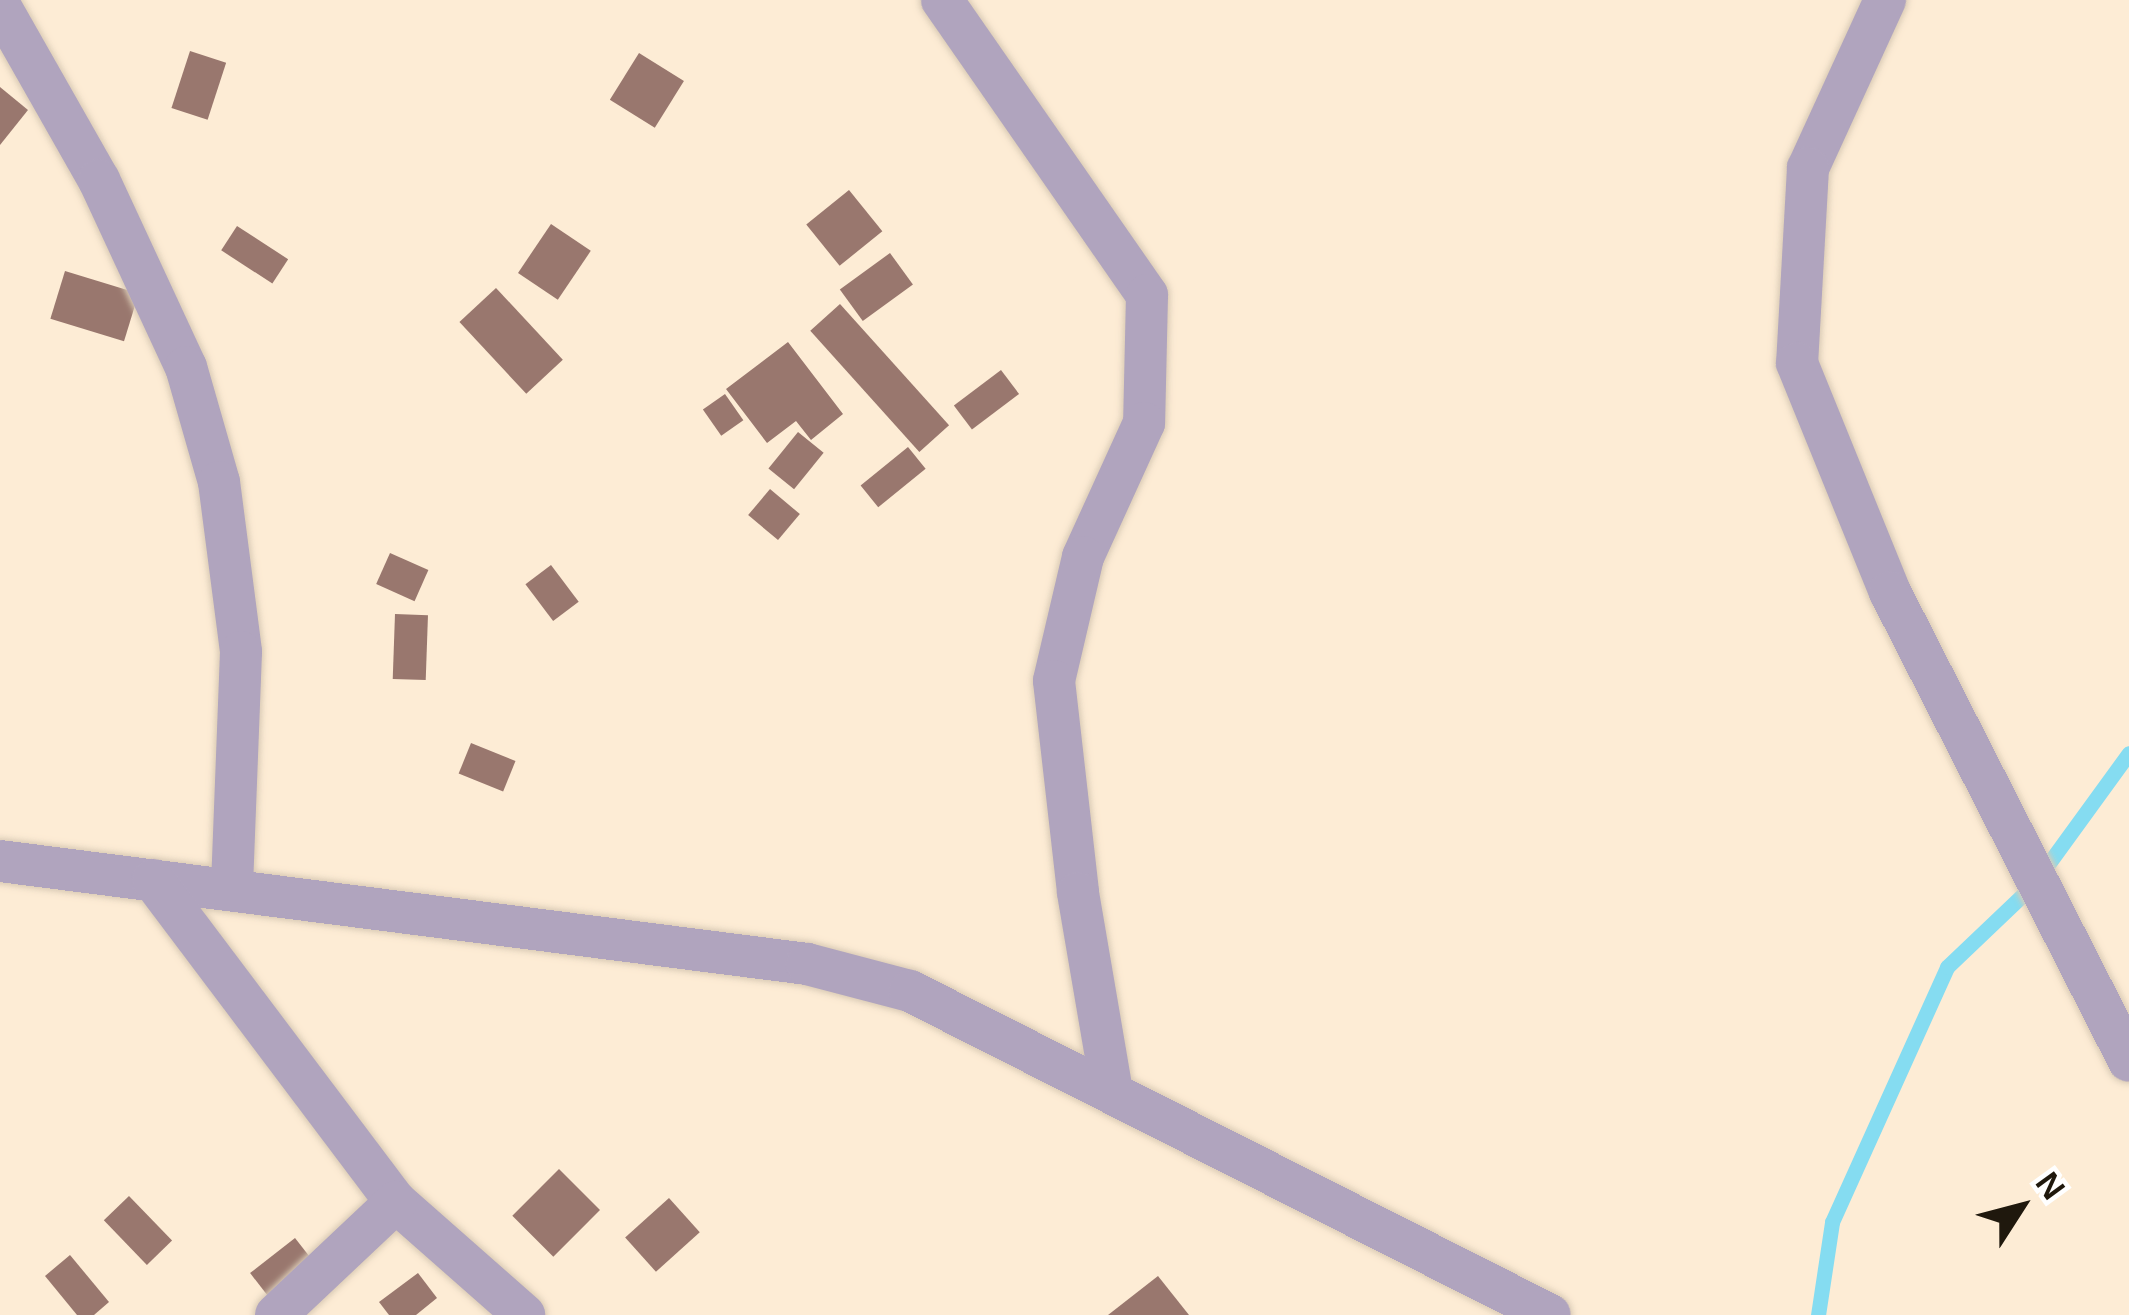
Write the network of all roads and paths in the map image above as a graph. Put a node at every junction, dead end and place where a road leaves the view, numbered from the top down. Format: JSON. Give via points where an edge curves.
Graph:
{"nodes":[{"id":1,"x":942,"y":0,"type":"edge"},
{"id":2,"x":1885,"y":0,"type":"edge"},
{"id":3,"x":0,"y":6,"type":"edge"},
{"id":4,"x":0,"y":861,"type":"edge"},
{"id":5,"x":153,"y":880,"type":"junction"},
{"id":6,"x":232,"y":889,"type":"junction"},
{"id":7,"x":2129,"y":1061,"type":"edge"},
{"id":8,"x":1112,"y":1091,"type":"junction"},
{"id":9,"x":396,"y":1202,"type":"junction"},
{"id":10,"x":276,"y":1315,"type":"edge"},
{"id":11,"x":524,"y":1315,"type":"edge"},
{"id":12,"x":1550,"y":1315,"type":"edge"}],
"edges":[{"from":1,"to":8,"type":"street","via":[[1147,295],[1144,423],[1083,557],[1054,681]]},
{"from":2,"to":7,"type":"street","via":[[1808,168],[1797,363],[1890,592]]},
{"from":3,"to":6,"type":"street","via":[[99,180],[186,367],[220,482],[241,652]]},
{"from":4,"to":5,"type":"street"},
{"from":5,"to":6,"type":"street"},
{"from":5,"to":9,"type":"street"},
{"from":6,"to":8,"type":"street","via":[[807,964],[910,991]]},
{"from":8,"to":12,"type":"street"},
{"from":9,"to":10,"type":"street"},
{"from":9,"to":11,"type":"street"}]}
